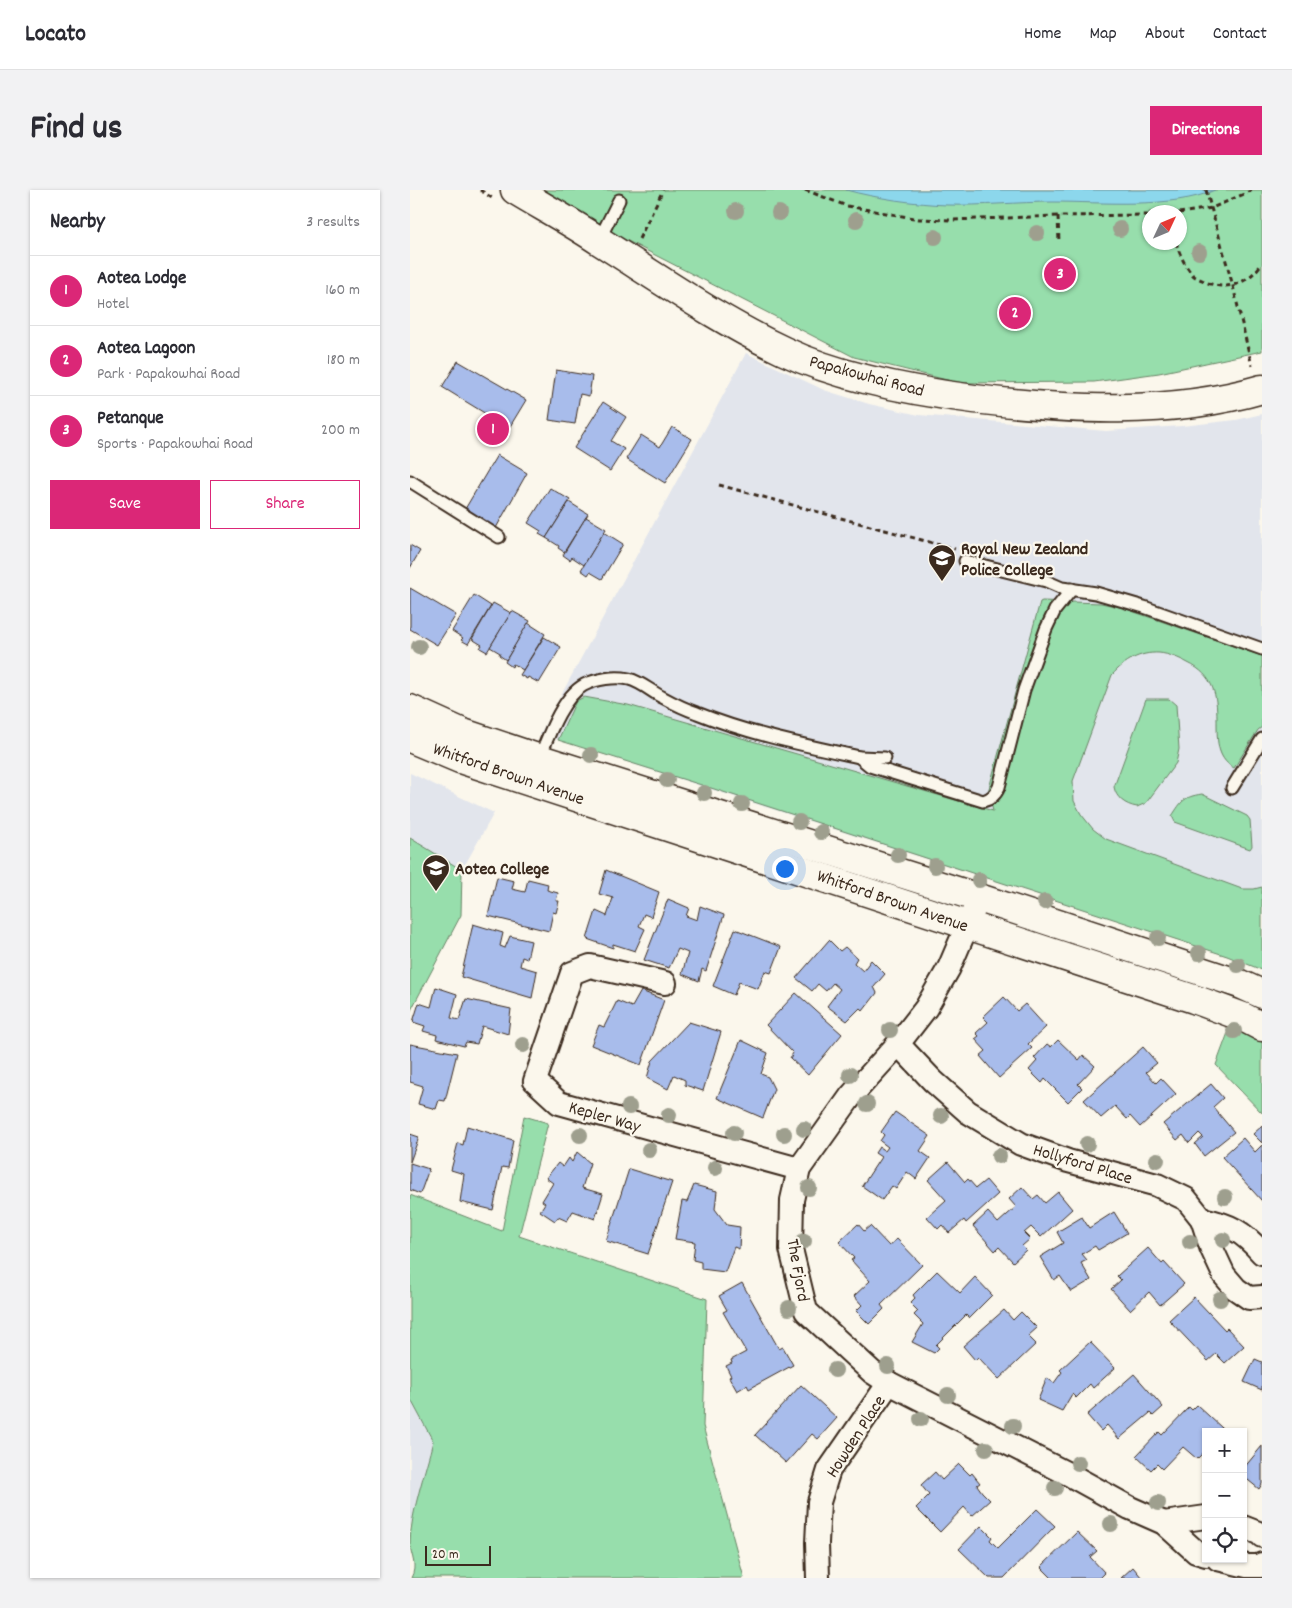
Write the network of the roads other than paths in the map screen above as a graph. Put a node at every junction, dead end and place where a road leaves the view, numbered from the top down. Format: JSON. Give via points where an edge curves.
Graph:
{"nodes":[{"id":1,"x":515,"y":190,"type":"edge"},
{"id":2,"x":619,"y":200,"type":"dead end"},
{"id":3,"x":599,"y":240,"type":"junction"},
{"id":4,"x":1257,"y":378,"type":"edge"},
{"id":5,"x":410,"y":481,"type":"edge"},
{"id":6,"x":499,"y":537,"type":"dead end"},
{"id":7,"x":964,"y":556,"type":"road end"},
{"id":8,"x":1072,"y":589,"type":"junction"},
{"id":9,"x":1262,"y":649,"type":"edge"},
{"id":10,"x":410,"y":709,"type":"edge"},
{"id":11,"x":410,"y":738,"type":"edge"},
{"id":12,"x":1262,"y":739,"type":"edge"},
{"id":13,"x":859,"y":757,"type":"junction"},
{"id":14,"x":885,"y":758,"type":"dead end"},
{"id":15,"x":535,"y":770,"type":"junction"},
{"id":16,"x":1232,"y":788,"type":"dead end"},
{"id":17,"x":979,"y":898,"type":"junction"},
{"id":18,"x":968,"y":926,"type":"junction"},
{"id":19,"x":665,"y":983,"type":"dead end"},
{"id":20,"x":1262,"y":994,"type":"edge"},
{"id":21,"x":1262,"y":1027,"type":"edge"},
{"id":22,"x":898,"y":1044,"type":"junction"},
{"id":23,"x":799,"y":1170,"type":"junction"},
{"id":24,"x":1202,"y":1219,"type":"junction"},
{"id":25,"x":1262,"y":1253,"type":"edge"},
{"id":26,"x":1262,"y":1297,"type":"edge"},
{"id":27,"x":889,"y":1383,"type":"junction"},
{"id":28,"x":1202,"y":1518,"type":"edge"},
{"id":29,"x":1164,"y":1523,"type":"junction"},
{"id":30,"x":1247,"y":1529,"type":"edge"},
{"id":31,"x":1262,"y":1536,"type":"edge"},
{"id":32,"x":1202,"y":1554,"type":"edge"},
{"id":33,"x":1235,"y":1563,"type":"edge"},
{"id":34,"x":1262,"y":1564,"type":"edge"},
{"id":35,"x":818,"y":1578,"type":"edge"}],
"edges":[{"from":1,"to":3,"type":"main road","name":"Papakowhai Road"},
{"from":2,"to":3,"type":"lane"},
{"from":3,"to":4,"type":"main road","name":"Papakowhai Road","via":[[736,327],[786,352],[890,385],[1026,405],[1132,408],[1195,403]]},
{"from":5,"to":6,"type":"lane"},
{"from":7,"to":8,"type":"lane"},
{"from":8,"to":9,"type":"lane","via":[[1144,607]]},
{"from":8,"to":13,"type":"lane","via":[[1055,610],[1046,629],[1024,690],[999,787],[989,800],[983,801],[870,766]]},
{"from":10,"to":15,"type":"main road","name":"Whitford Brown Avenue"},
{"from":11,"to":15,"type":"main road","name":"Whitford Brown Avenue","via":[[460,759]]},
{"from":12,"to":16,"type":"lane"},
{"from":13,"to":14,"type":"lane"},
{"from":13,"to":15,"type":"lane","via":[[735,727],[620,678],[597,681],[574,691],[548,736]]},
{"from":15,"to":17,"type":"main road","name":"Whitford Brown Avenue"},
{"from":15,"to":18,"type":"main road","name":"Whitford Brown Avenue"},
{"from":17,"to":18,"type":"street","name":"The Fjord"},
{"from":17,"to":20,"type":"main road","name":"Whitford Brown Avenue"},
{"from":18,"to":21,"type":"main road","name":"Whitford Brown Avenue","via":[[1194,999]]},
{"from":18,"to":22,"type":"street","name":"The Fjord","via":[[926,1008]]},
{"from":19,"to":23,"type":"street","name":"Kepler Way","via":[[590,966],[572,973],[535,1081],[559,1103]]},
{"from":22,"to":23,"type":"street","name":"The Fjord","via":[[851,1096]]},
{"from":22,"to":24,"type":"street","name":"Hollyford Place","via":[[968,1112],[997,1131],[1021,1144],[1068,1161],[1157,1185],[1186,1199]]},
{"from":23,"to":27,"type":"street","name":"The Fjord","via":[[792,1200],[791,1249],[806,1311],[872,1372]]},
{"from":24,"to":25,"type":"street","via":[[1227,1225],[1249,1238]]},
{"from":24,"to":26,"type":"street","name":"Hollyford Place","via":[[1224,1275],[1249,1298]]},
{"from":27,"to":29,"type":"street","name":"The Fjord"},
{"from":27,"to":35,"type":"street","name":"Howden Place","via":[[829,1470],[819,1502]]},
{"from":28,"to":29,"type":"street"},
{"from":29,"to":32,"type":"street","name":"The Fjord"},
{"from":30,"to":31,"type":"street"},
{"from":33,"to":34,"type":"street","via":[[1247,1566]]}]}
